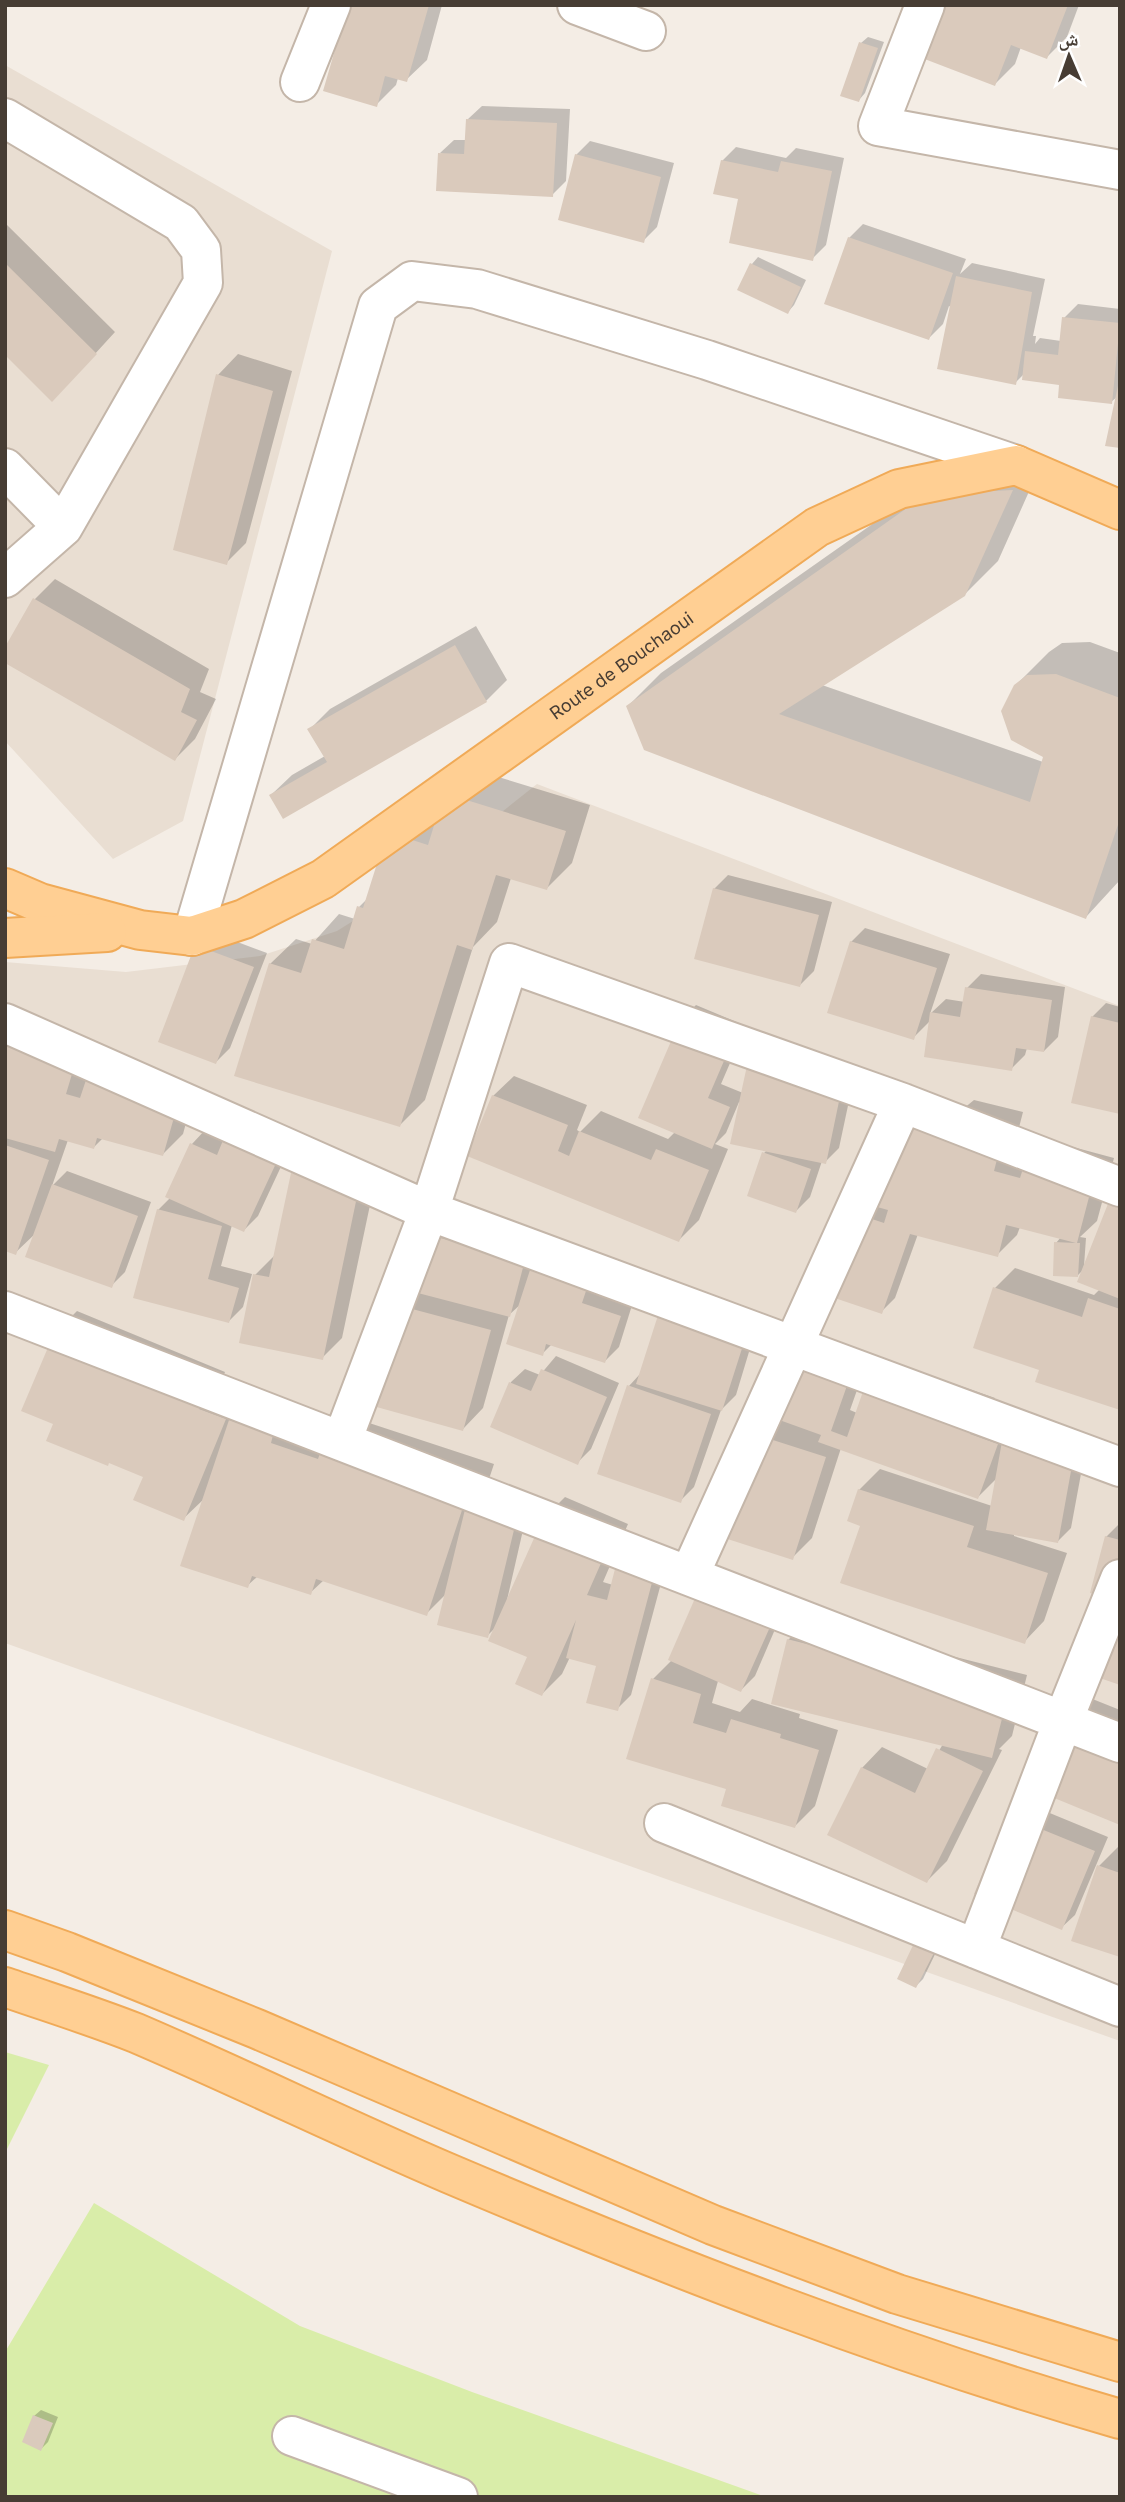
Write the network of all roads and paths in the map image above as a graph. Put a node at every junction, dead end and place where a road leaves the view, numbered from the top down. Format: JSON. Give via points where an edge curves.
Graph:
{"nodes":[{"id":1,"x":331,"y":5,"type":"edge"},
{"id":2,"x":577,"y":5,"type":"edge"},
{"id":3,"x":925,"y":5,"type":"edge"},
{"id":4,"x":646,"y":30,"type":"dead end"},
{"id":5,"x":300,"y":82,"type":"dead end"},
{"id":6,"x":5,"y":118,"type":"edge"},
{"id":7,"x":1120,"y":170,"type":"edge"},
{"id":8,"x":1016,"y":465,"type":"junction"},
{"id":9,"x":5,"y":468,"type":"edge"},
{"id":10,"x":1120,"y":510,"type":"edge"},
{"id":11,"x":63,"y":527,"type":"junction"},
{"id":12,"x":5,"y":578,"type":"edge"},
{"id":13,"x":5,"y":888,"type":"edge"},
{"id":14,"x":140,"y":930,"type":"junction"},
{"id":15,"x":191,"y":936,"type":"junction"},
{"id":16,"x":5,"y":938,"type":"edge"},
{"id":17,"x":5,"y":1023,"type":"edge"},
{"id":18,"x":903,"y":1103,"type":"junction"},
{"id":19,"x":1120,"y":1187,"type":"edge"},
{"id":20,"x":429,"y":1211,"type":"junction"},
{"id":21,"x":5,"y":1311,"type":"edge"},
{"id":22,"x":795,"y":1345,"type":"junction"},
{"id":23,"x":342,"y":1441,"type":"junction"},
{"id":24,"x":1120,"y":1467,"type":"edge"},
{"id":25,"x":689,"y":1576,"type":"junction"},
{"id":26,"x":1120,"y":1579,"type":"edge"},
{"id":27,"x":1063,"y":1721,"type":"junction"},
{"id":28,"x":1120,"y":1743,"type":"edge"},
{"id":29,"x":664,"y":1823,"type":"dead end"},
{"id":30,"x":5,"y":1930,"type":"edge"},
{"id":31,"x":976,"y":1949,"type":"junction"},
{"id":32,"x":5,"y":1987,"type":"edge"},
{"id":33,"x":1120,"y":2007,"type":"edge"},
{"id":34,"x":1120,"y":2362,"type":"edge"},
{"id":35,"x":1120,"y":2419,"type":"edge"},
{"id":36,"x":292,"y":2437,"type":"dead end"},
{"id":37,"x":457,"y":2497,"type":"edge"}],
"edges":[{"from":1,"to":5,"type":"street"},
{"from":2,"to":4,"type":"street"},
{"from":3,"to":7,"type":"street","via":[[878,126]]},
{"from":6,"to":11,"type":"street","via":[[181,223],[201,250],[203,283]]},
{"from":8,"to":10,"type":"main road"},
{"from":8,"to":15,"type":"main road","name":"Route de Bouchaoui","via":[[899,489],[817,527],[323,879],[244,919]]},
{"from":8,"to":15,"type":"street","via":[[707,360],[477,289],[412,281],[378,306]]},
{"from":9,"to":11,"type":"street"},
{"from":11,"to":12,"type":"street"},
{"from":13,"to":14,"type":"main road","via":[[40,903]]},
{"from":14,"to":15,"type":"main road","name":"Route de Bouchaoui"},
{"from":14,"to":16,"type":"main road"},
{"from":17,"to":20,"type":"street"},
{"from":18,"to":19,"type":"street"},
{"from":18,"to":20,"type":"street","via":[[509,963]]},
{"from":18,"to":22,"type":"street"},
{"from":20,"to":22,"type":"street"},
{"from":20,"to":23,"type":"street"},
{"from":21,"to":23,"type":"street"},
{"from":22,"to":24,"type":"street"},
{"from":22,"to":25,"type":"street"},
{"from":23,"to":25,"type":"street"},
{"from":25,"to":27,"type":"street"},
{"from":26,"to":27,"type":"street"},
{"from":27,"to":28,"type":"street"},
{"from":27,"to":31,"type":"street"},
{"from":29,"to":31,"type":"street"},
{"from":30,"to":34,"type":"main road","via":[[257,2029],[713,2225],[897,2294]]},
{"from":31,"to":33,"type":"street"},
{"from":32,"to":35,"type":"main road","via":[[132,2032],[447,2172],[709,2279],[866,2337]]},
{"from":36,"to":37,"type":"street"}]}
